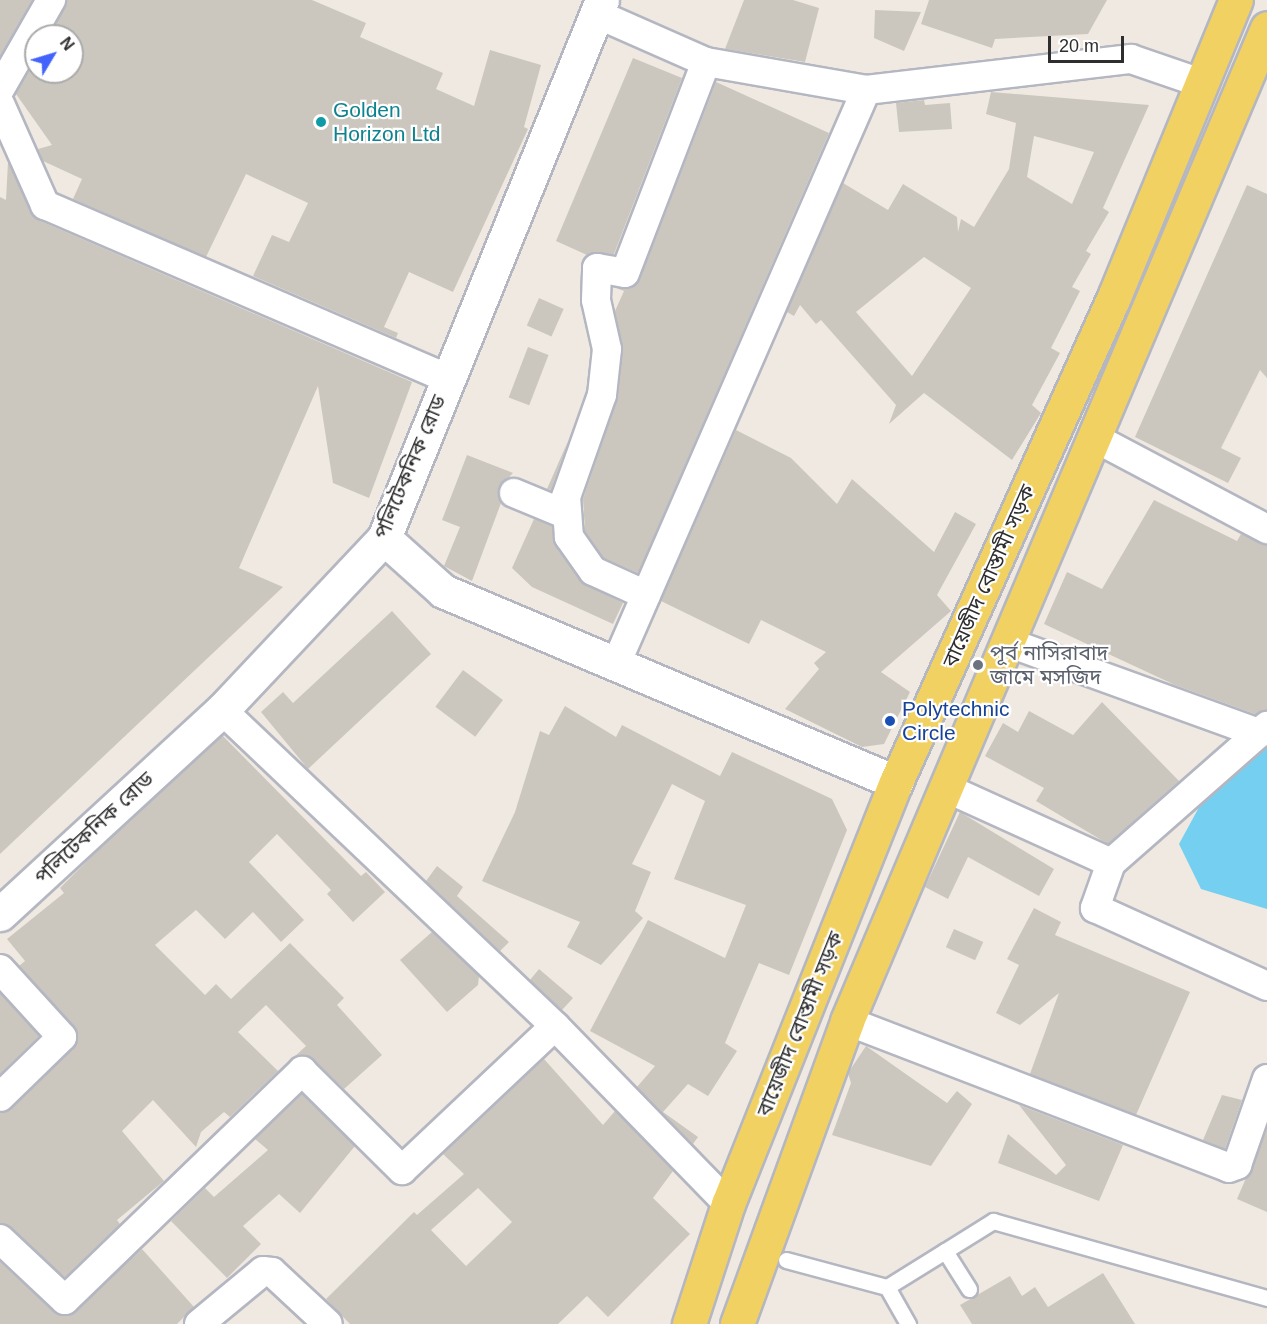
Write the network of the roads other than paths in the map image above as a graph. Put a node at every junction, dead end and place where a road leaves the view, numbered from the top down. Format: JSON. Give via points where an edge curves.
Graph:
{"nodes":[{"id":1,"x":51,"y":0,"type":"edge"},
{"id":2,"x":1236,"y":0,"type":"edge"},
{"id":3,"x":599,"y":7,"type":"edge"},
{"id":4,"x":1267,"y":28,"type":"edge"},
{"id":5,"x":706,"y":62,"type":"junction"},
{"id":6,"x":1201,"y":83,"type":"junction"},
{"id":7,"x":0,"y":89,"type":"edge"},
{"id":8,"x":866,"y":90,"type":"junction"},
{"id":9,"x":0,"y":104,"type":"edge"},
{"id":10,"x":447,"y":378,"type":"junction"},
{"id":11,"x":1094,"y":437,"type":"junction"},
{"id":12,"x":514,"y":493,"type":"dead end"},
{"id":13,"x":567,"y":515,"type":"junction"},
{"id":14,"x":1267,"y":529,"type":"edge"},
{"id":15,"x":384,"y":538,"type":"junction"},
{"id":16,"x":646,"y":595,"type":"junction"},
{"id":17,"x":1007,"y":642,"type":"junction"},
{"id":18,"x":616,"y":664,"type":"junction"},
{"id":19,"x":222,"y":710,"type":"junction"},
{"id":20,"x":1263,"y":729,"type":"edge"},
{"id":21,"x":896,"y":782,"type":"junction"},
{"id":22,"x":946,"y":788,"type":"junction"},
{"id":23,"x":1112,"y":863,"type":"junction"},
{"id":24,"x":0,"y":914,"type":"edge"},
{"id":25,"x":0,"y":969,"type":"edge"},
{"id":26,"x":1267,"y":986,"type":"edge"},
{"id":27,"x":847,"y":1021,"type":"junction"},
{"id":28,"x":555,"y":1026,"type":"junction"},
{"id":29,"x":1267,"y":1079,"type":"edge"},
{"id":30,"x":0,"y":1097,"type":"edge"},
{"id":31,"x":728,"y":1204,"type":"junction"},
{"id":32,"x":0,"y":1239,"type":"edge"},
{"id":33,"x":945,"y":1251,"type":"junction"},
{"id":34,"x":786,"y":1260,"type":"dead end"},
{"id":35,"x":887,"y":1287,"type":"junction"},
{"id":36,"x":969,"y":1289,"type":"dead end"},
{"id":37,"x":1267,"y":1298,"type":"edge"},
{"id":38,"x":198,"y":1324,"type":"edge"},
{"id":39,"x":328,"y":1324,"type":"edge"},
{"id":40,"x":689,"y":1324,"type":"edge"},
{"id":41,"x":737,"y":1324,"type":"edge"},
{"id":42,"x":908,"y":1324,"type":"edge"}],
"edges":[{"from":1,"to":7,"type":"street"},
{"from":2,"to":6,"type":"main road","name":"বায়েজীদ বোস্তামী সড়ক"},
{"from":3,"to":5,"type":"street"},
{"from":3,"to":10,"type":"main road","name":"পলিটেকনিক রোড"},
{"from":4,"to":11,"type":"main road","name":"বায়েজীদ বোস্তামী সড়ক"},
{"from":5,"to":8,"type":"street"},
{"from":5,"to":13,"type":"street","via":[[625,273],[597,268],[596,300],[608,349],[602,395],[566,497]]},
{"from":6,"to":8,"type":"street","via":[[1131,59]]},
{"from":6,"to":21,"type":"main road","name":"বায়েজীদ বোস্তামী সড়ক","via":[[1114,297]]},
{"from":8,"to":16,"type":"street"},
{"from":9,"to":10,"type":"street","via":[[45,205]]},
{"from":10,"to":15,"type":"main road","name":"পলিটেকনিক রোড"},
{"from":11,"to":14,"type":"street"},
{"from":11,"to":17,"type":"main road","name":"বায়েজীদ বোস্তামী সড়ক"},
{"from":12,"to":13,"type":"street"},
{"from":13,"to":16,"type":"street","via":[[569,537],[593,571]]},
{"from":15,"to":18,"type":"main road","via":[[443,591]]},
{"from":15,"to":19,"type":"main road","name":"পলিটেকনিক রোড"},
{"from":16,"to":18,"type":"street"},
{"from":17,"to":20,"type":"street"},
{"from":17,"to":22,"type":"main road","name":"বায়েজীদ বোস্তামী সড়ক"},
{"from":18,"to":21,"type":"main road"},
{"from":19,"to":24,"type":"main road","name":"পলিটেকনিক রোড"},
{"from":19,"to":28,"type":"street"},
{"from":20,"to":23,"type":"street"},
{"from":21,"to":31,"type":"main road","name":"বায়েজীদ বোস্তামী সড়ক"},
{"from":22,"to":23,"type":"street"},
{"from":22,"to":27,"type":"main road","name":"বায়েজীদ বোস্তামী সড়ক"},
{"from":23,"to":26,"type":"street","via":[[1095,908]]},
{"from":25,"to":30,"type":"street","via":[[62,1038]]},
{"from":27,"to":29,"type":"street","via":[[1229,1168],[1237,1165]]},
{"from":27,"to":41,"type":"main road","name":"বায়েজীদ বোস্তামী সড়ক"},
{"from":28,"to":31,"type":"street"},
{"from":28,"to":32,"type":"street","via":[[402,1170],[302,1071],[65,1300]]},
{"from":31,"to":40,"type":"main road","name":"বায়েজীদ বোস্তামী সড়ক"},
{"from":33,"to":35,"type":"lane"},
{"from":33,"to":36,"type":"lane"},
{"from":33,"to":37,"type":"lane","via":[[993,1221]]},
{"from":34,"to":35,"type":"lane"},
{"from":35,"to":42,"type":"lane"},
{"from":38,"to":39,"type":"street","via":[[263,1271],[272,1272]]}]}
